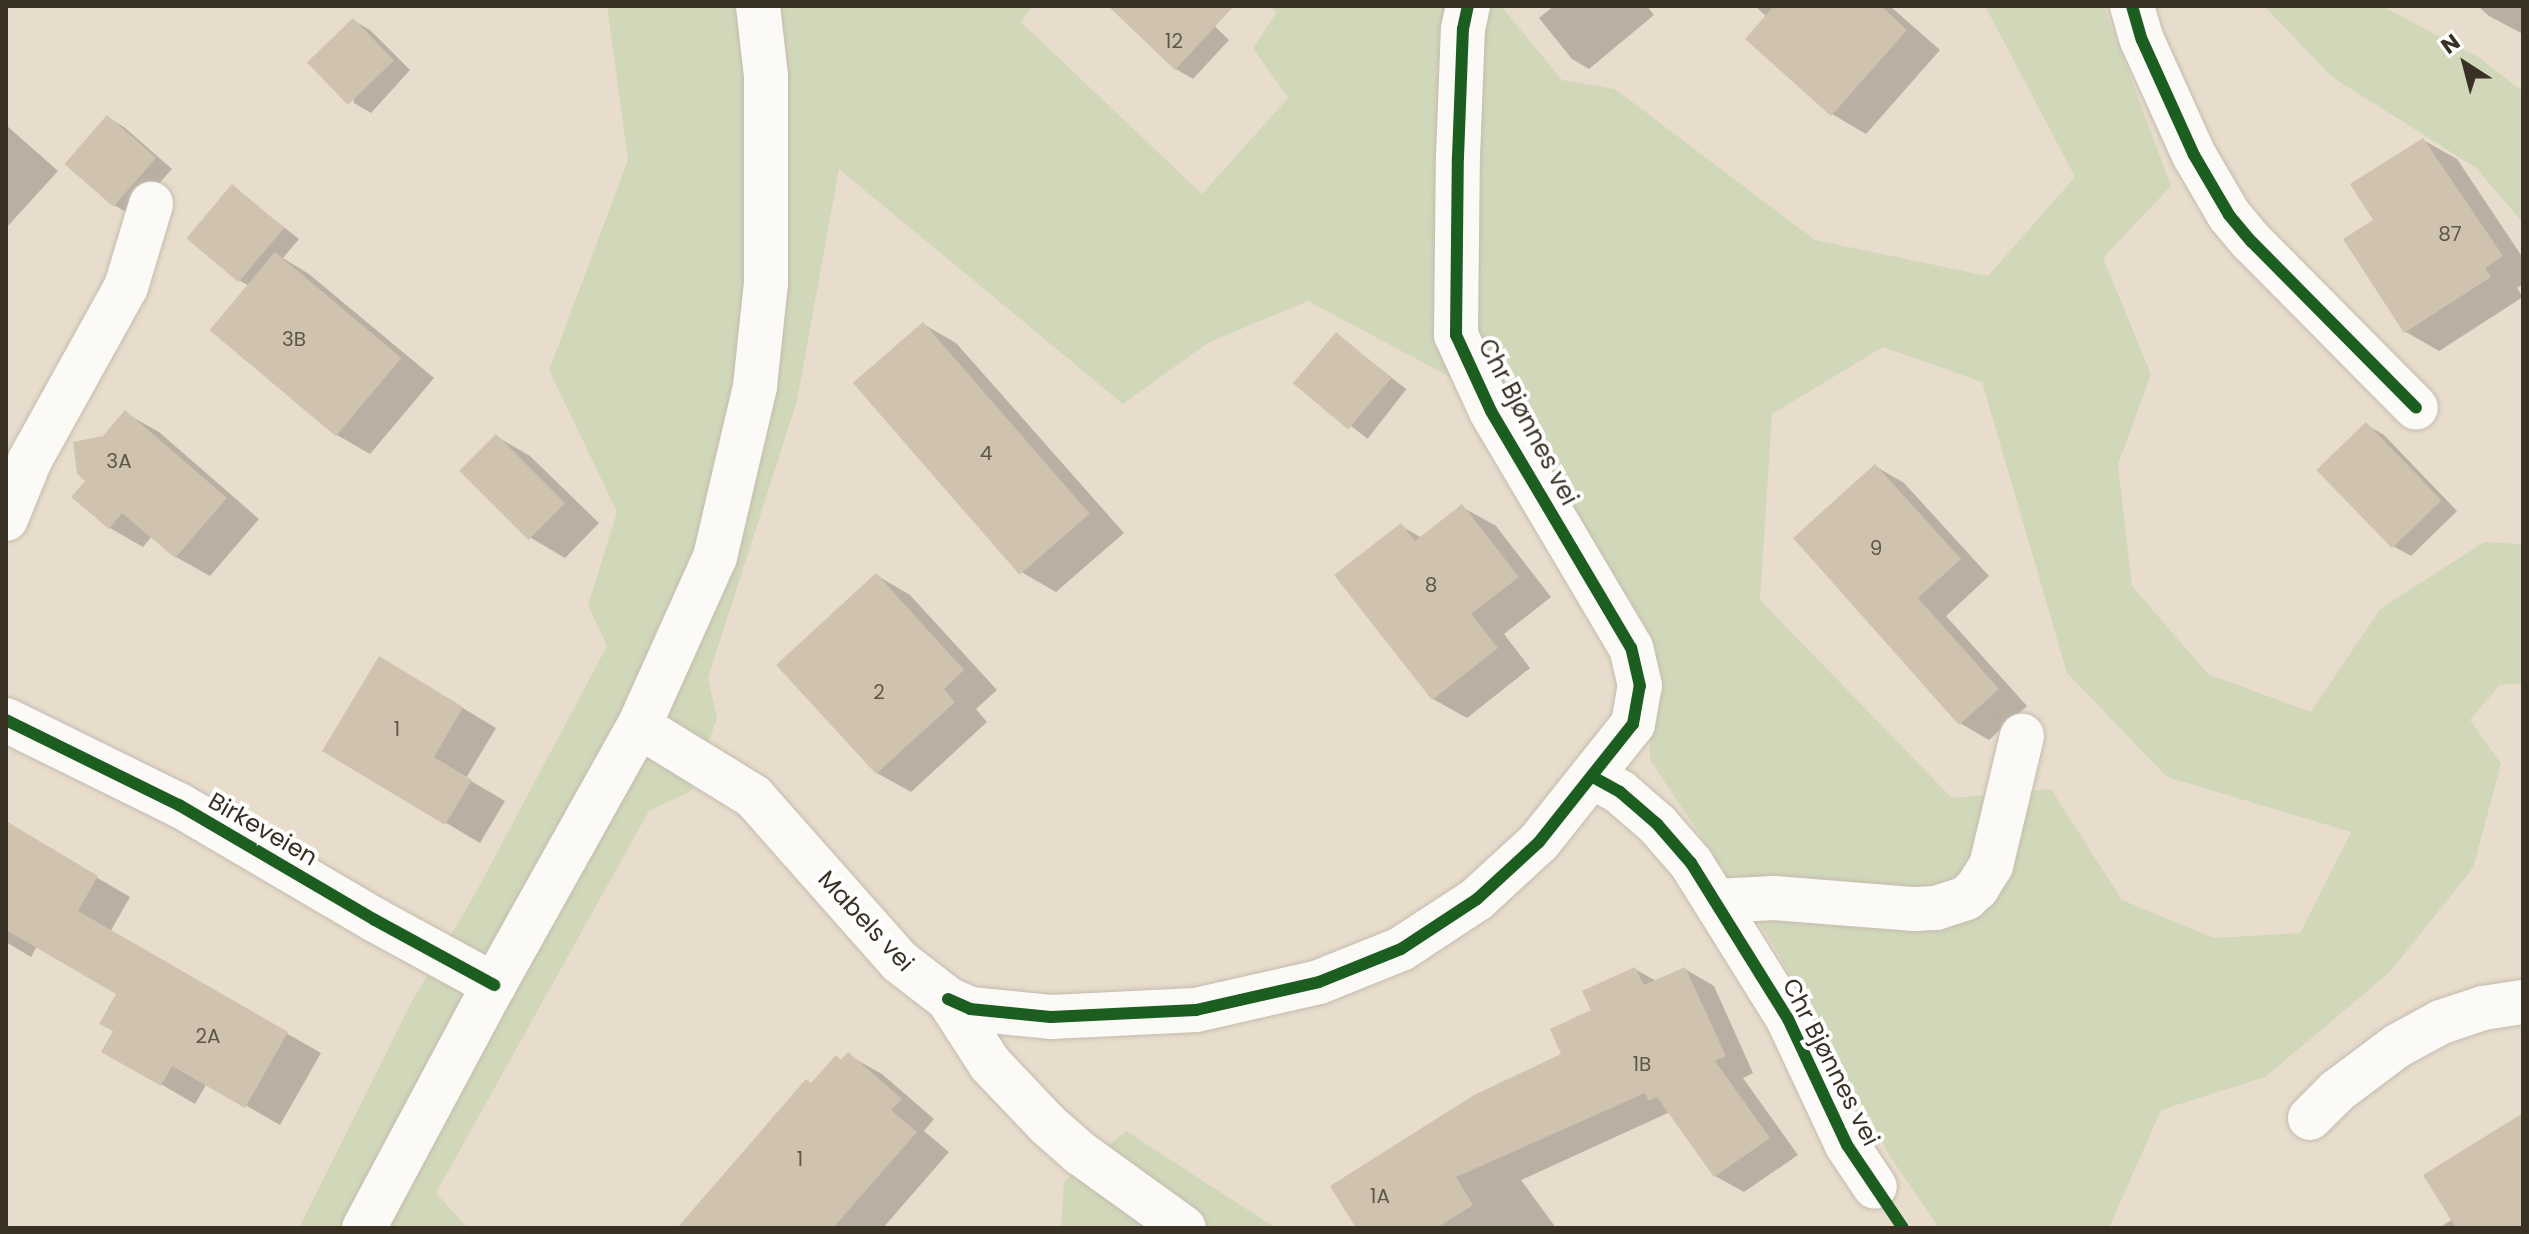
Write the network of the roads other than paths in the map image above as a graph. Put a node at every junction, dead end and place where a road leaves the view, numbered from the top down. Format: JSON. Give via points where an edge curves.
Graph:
{"nodes":[{"id":1,"x":758,"y":6,"type":"edge"},
{"id":2,"x":1468,"y":6,"type":"edge"},
{"id":3,"x":2132,"y":6,"type":"edge"},
{"id":4,"x":151,"y":204,"type":"dead end"},
{"id":5,"x":2416,"y":408,"type":"dead end"},
{"id":6,"x":6,"y":519,"type":"edge"},
{"id":7,"x":6,"y":720,"type":"edge"},
{"id":8,"x":639,"y":726,"type":"junction"},
{"id":9,"x":2022,"y":736,"type":"dead end"},
{"id":10,"x":1593,"y":777,"type":"junction"},
{"id":11,"x":1716,"y":901,"type":"junction"},
{"id":12,"x":494,"y":985,"type":"junction"},
{"id":13,"x":948,"y":999,"type":"junction"},
{"id":14,"x":2523,"y":1002,"type":"edge"},
{"id":15,"x":2310,"y":1118,"type":"dead end"},
{"id":16,"x":1875,"y":1187,"type":"dead end"},
{"id":17,"x":364,"y":1228,"type":"edge"},
{"id":18,"x":1184,"y":1228,"type":"edge"}],
"edges":[{"from":1,"to":8,"type":"street","via":[[766,76],[766,283],[755,386],[715,557]]},
{"from":2,"to":10,"type":"street","name":"Chr Bjønnes vei","via":[[1458,157],[1456,335],[1491,411],[1631,648],[1640,686],[1633,724]]},
{"from":3,"to":5,"type":"street","via":[[2194,155],[2229,215]]},
{"from":4,"to":6,"type":"street","via":[[126,287],[30,460]]},
{"from":7,"to":12,"type":"street","name":"Birkeveien","via":[[179,805]]},
{"from":8,"to":12,"type":"street"},
{"from":8,"to":13,"type":"street","name":"Mabels vei","via":[[753,796],[900,962]]},
{"from":9,"to":11,"type":"street","via":[[1991,866],[1966,898],[1915,909],[1774,898]]},
{"from":10,"to":11,"type":"street","name":"Chr Bjønnes vei","via":[[1657,824]]},
{"from":10,"to":13,"type":"street","name":"Chr Bjønnes vei","via":[[1539,842],[1477,899],[1401,949],[1319,982],[1196,1010],[1065,1017],[970,1009]]},
{"from":11,"to":16,"type":"street","name":"Chr Bjønnes vei","via":[[1788,1019],[1847,1145]]},
{"from":12,"to":17,"type":"street"},
{"from":13,"to":18,"type":"street","name":"Mabels vei","via":[[990,1064],[1048,1125]]},
{"from":14,"to":15,"type":"street","via":[[2441,1022],[2337,1091]]}]}
